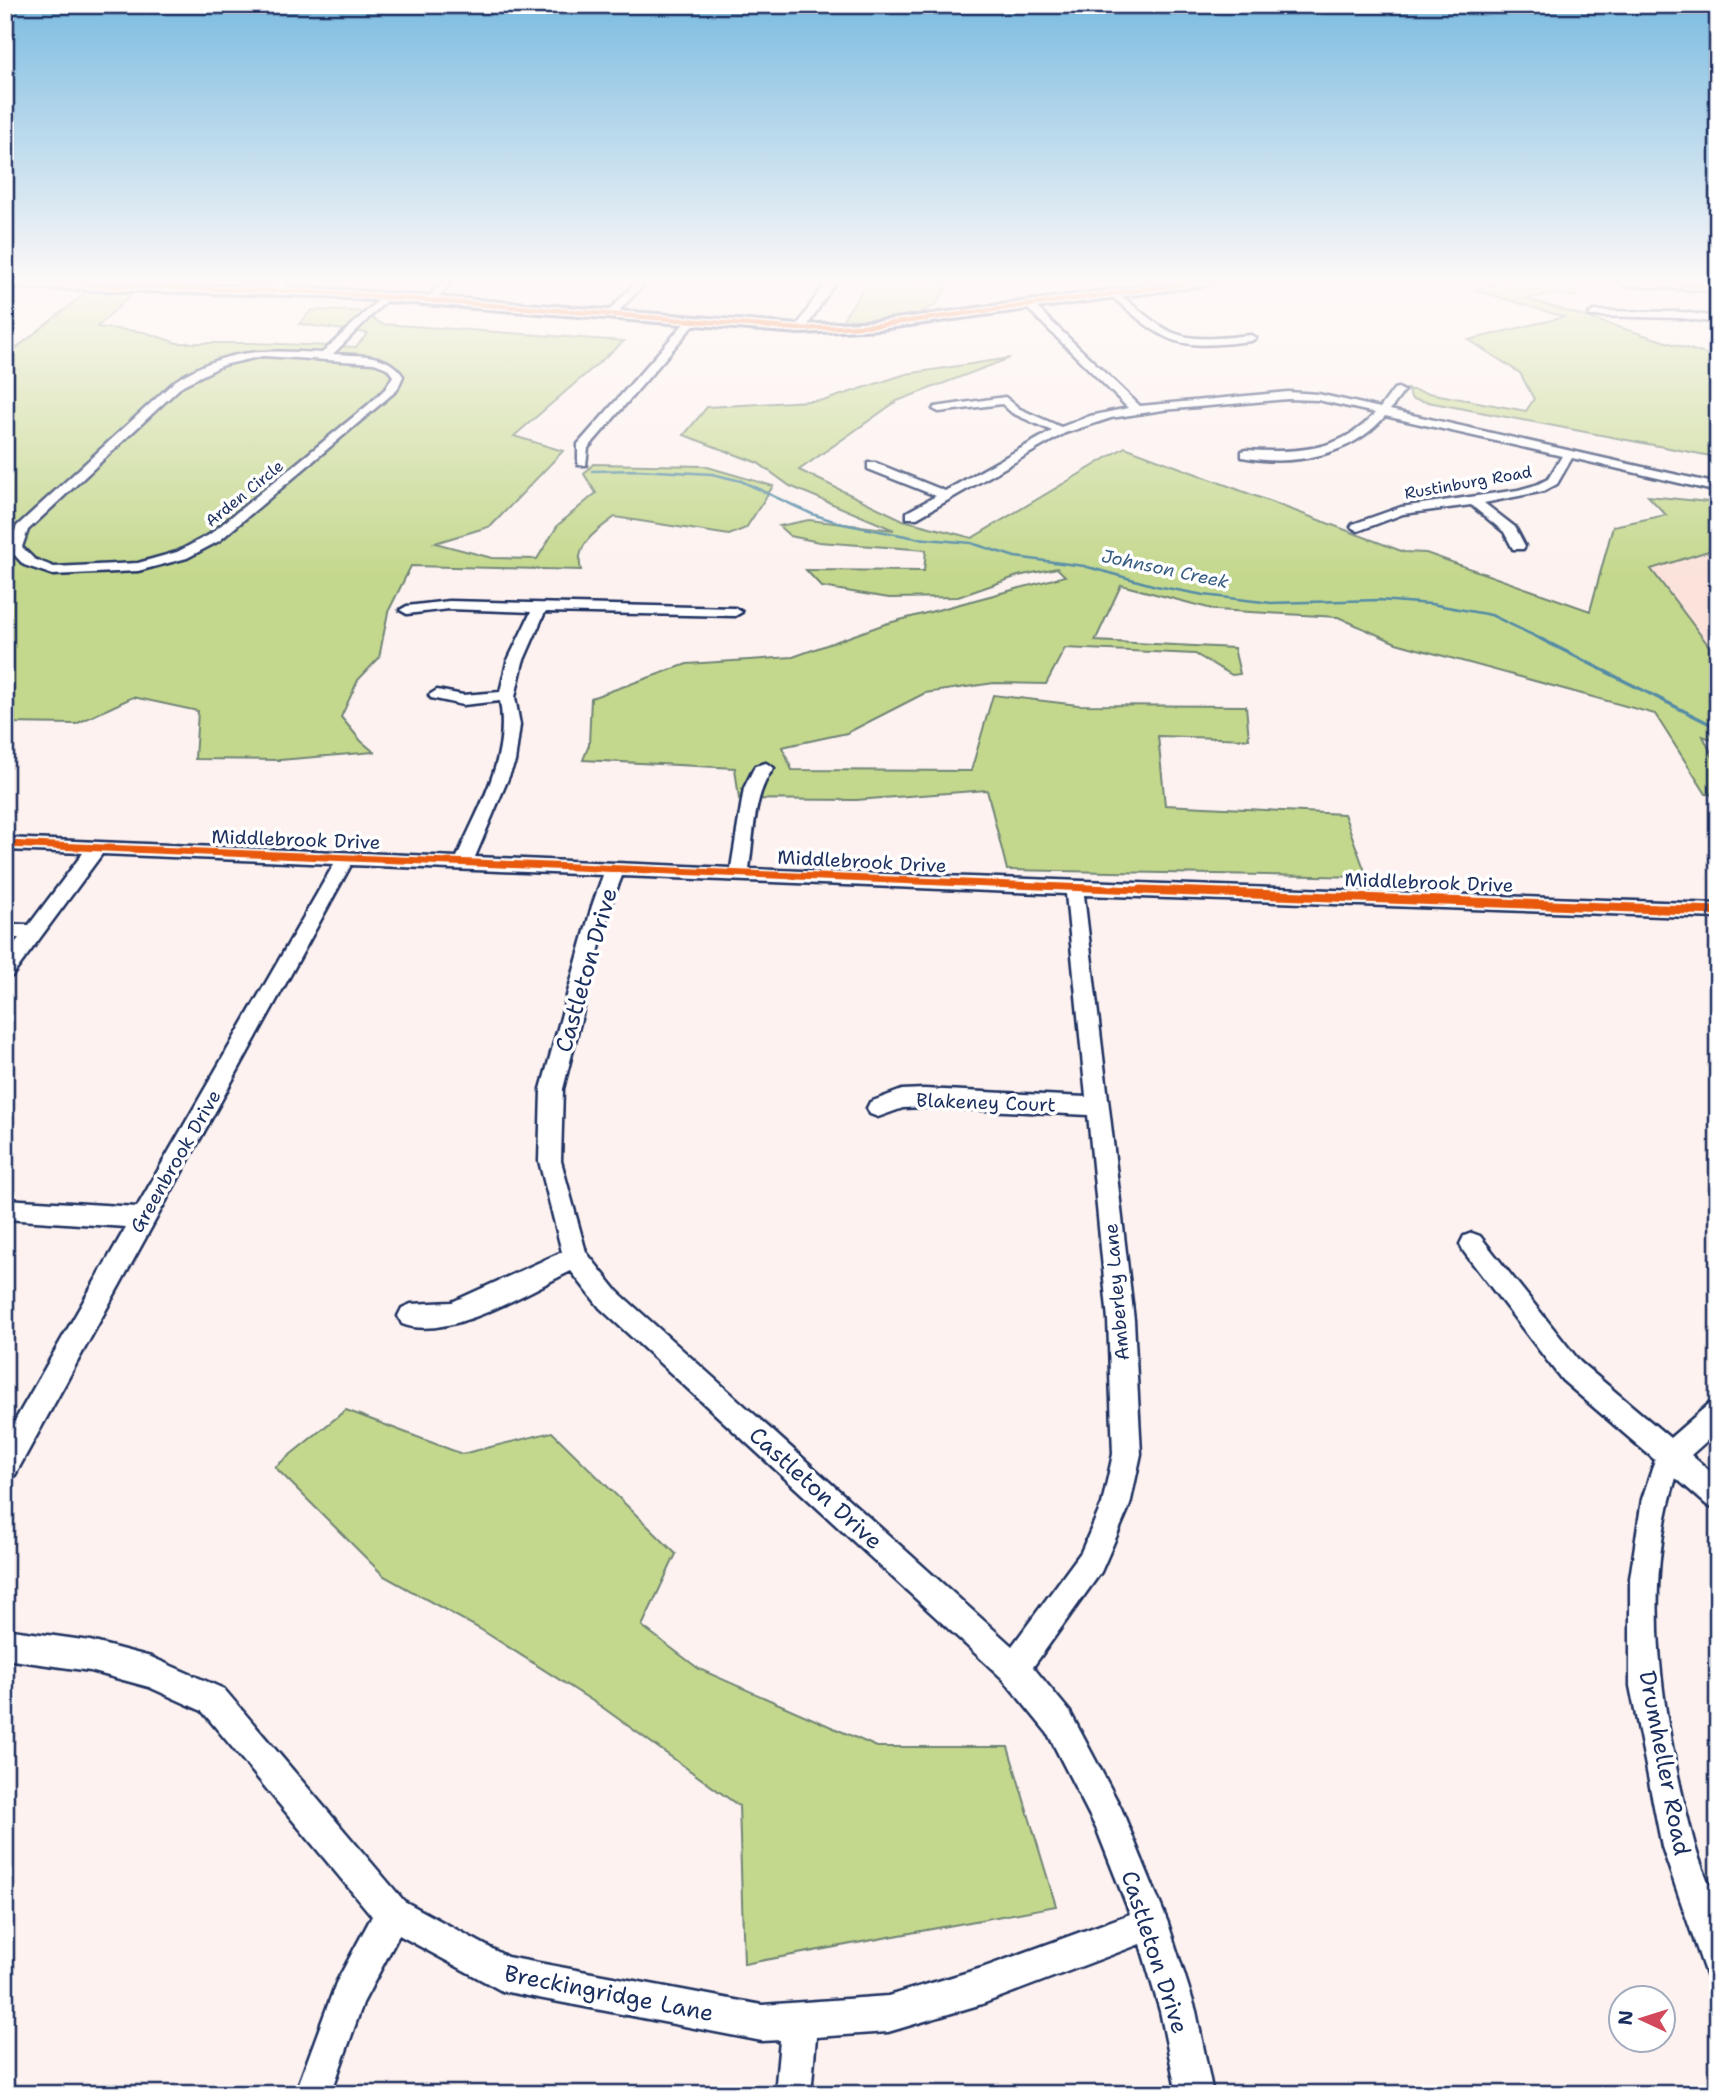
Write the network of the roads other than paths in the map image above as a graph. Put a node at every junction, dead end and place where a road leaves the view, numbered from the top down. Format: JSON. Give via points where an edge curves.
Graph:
{"nodes":[{"id":1,"x":185,"y":379,"type":"edge"},
{"id":2,"x":397,"y":379,"type":"edge"},
{"id":3,"x":641,"y":379,"type":"edge"},
{"id":4,"x":1105,"y":379,"type":"edge"},
{"id":5,"x":1398,"y":391,"type":"dead end"},
{"id":6,"x":939,"y":409,"type":"dead end"},
{"id":7,"x":1137,"y":410,"type":"junction"},
{"id":8,"x":1381,"y":411,"type":"junction"},
{"id":9,"x":1061,"y":430,"type":"junction"},
{"id":10,"x":1246,"y":454,"type":"dead end"},
{"id":11,"x":1569,"y":454,"type":"junction"},
{"id":12,"x":582,"y":462,"type":"dead end"},
{"id":13,"x":872,"y":466,"type":"dead end"},
{"id":14,"x":1718,"y":488,"type":"edge"},
{"id":15,"x":946,"y":496,"type":"junction"},
{"id":16,"x":1474,"y":501,"type":"junction"},
{"id":17,"x":912,"y":515,"type":"dead end"},
{"id":18,"x":1358,"y":527,"type":"dead end"},
{"id":19,"x":1518,"y":546,"type":"dead end"},
{"id":20,"x":540,"y":608,"type":"junction"},
{"id":21,"x":407,"y":610,"type":"dead end"},
{"id":22,"x":735,"y":612,"type":"dead end"},
{"id":23,"x":437,"y":695,"type":"dead end"},
{"id":24,"x":507,"y":696,"type":"junction"},
{"id":25,"x":766,"y":768,"type":"dead end"},
{"id":26,"x":5,"y":844,"type":"edge"},
{"id":27,"x":96,"y":849,"type":"junction"},
{"id":28,"x":346,"y":858,"type":"junction"},
{"id":29,"x":463,"y":863,"type":"junction"},
{"id":30,"x":615,"y":869,"type":"junction"},
{"id":31,"x":739,"y":873,"type":"junction"},
{"id":32,"x":1074,"y":886,"type":"junction"},
{"id":33,"x":1718,"y":911,"type":"edge"},
{"id":34,"x":5,"y":931,"type":"edge"},
{"id":35,"x":35,"y":932,"type":"junction"},
{"id":36,"x":5,"y":971,"type":"edge"},
{"id":37,"x":1097,"y":1107,"type":"junction"},
{"id":38,"x":878,"y":1108,"type":"dead end"},
{"id":39,"x":5,"y":1209,"type":"edge"},
{"id":40,"x":142,"y":1218,"type":"junction"},
{"id":41,"x":1472,"y":1244,"type":"dead end"},
{"id":42,"x":575,"y":1258,"type":"junction"},
{"id":43,"x":411,"y":1316,"type":"dead end"},
{"id":44,"x":1718,"y":1413,"type":"edge"},
{"id":45,"x":1670,"y":1456,"type":"junction"},
{"id":46,"x":5,"y":1465,"type":"edge"},
{"id":47,"x":1718,"y":1496,"type":"edge"},
{"id":48,"x":5,"y":1644,"type":"edge"},
{"id":49,"x":1014,"y":1668,"type":"junction"},
{"id":50,"x":393,"y":1913,"type":"junction"},
{"id":51,"x":1151,"y":1923,"type":"junction"},
{"id":52,"x":1718,"y":1963,"type":"edge"},
{"id":53,"x":800,"y":2020,"type":"junction"},
{"id":54,"x":313,"y":2094,"type":"edge"},
{"id":55,"x":793,"y":2094,"type":"edge"},
{"id":56,"x":1195,"y":2094,"type":"edge"}],
"edges":[{"from":1,"to":2,"type":"street","name":"Arden Circle","via":[[22,529],[15,548],[29,562],[54,570],[138,567],[182,555],[214,538],[372,407]]},
{"from":3,"to":12,"type":"street","via":[[582,447]]},
{"from":4,"to":7,"type":"street"},
{"from":5,"to":8,"type":"street"},
{"from":6,"to":9,"type":"street","via":[[1005,400],[1016,411]]},
{"from":7,"to":8,"type":"street","via":[[1295,395]]},
{"from":7,"to":9,"type":"street","via":[[1084,420]]},
{"from":8,"to":10,"type":"street","via":[[1365,430],[1340,445],[1268,456]]},
{"from":8,"to":11,"type":"street"},
{"from":9,"to":15,"type":"street"},
{"from":11,"to":14,"type":"street"},
{"from":11,"to":16,"type":"street","name":"Rustinburg Road","via":[[1553,481],[1540,488]]},
{"from":13,"to":15,"type":"street"},
{"from":15,"to":17,"type":"street"},
{"from":16,"to":18,"type":"street","name":"Rustinburg Road","via":[[1402,511]]},
{"from":16,"to":19,"type":"street","via":[[1510,530]]},
{"from":20,"to":21,"type":"street","via":[[449,605]]},
{"from":20,"to":22,"type":"street"},
{"from":20,"to":24,"type":"street","via":[[515,662]]},
{"from":23,"to":24,"type":"street","via":[[463,699]]},
{"from":24,"to":29,"type":"street","via":[[512,724],[507,762]]},
{"from":25,"to":31,"type":"street","via":[[761,769],[753,788]]},
{"from":26,"to":27,"type":"street","name":"Middlebrook Drive"},
{"from":27,"to":28,"type":"street","name":"Middlebrook Drive"},
{"from":27,"to":35,"type":"street"},
{"from":28,"to":29,"type":"street","name":"Middlebrook Drive"},
{"from":28,"to":40,"type":"street","name":"Greenbrook Drive"},
{"from":29,"to":30,"type":"street","name":"Middlebrook Drive"},
{"from":30,"to":31,"type":"street","name":"Middlebrook Drive"},
{"from":30,"to":42,"type":"street","name":"Castleton Drive","via":[[552,1089],[550,1161]]},
{"from":31,"to":32,"type":"street","name":"Middlebrook Drive"},
{"from":32,"to":33,"type":"street","name":"Middlebrook Drive"},
{"from":32,"to":37,"type":"street","name":"Amberley Lane"},
{"from":34,"to":35,"type":"street"},
{"from":35,"to":36,"type":"street"},
{"from":37,"to":38,"type":"street","name":"Blakeney Court","via":[[925,1098],[902,1099]]},
{"from":37,"to":49,"type":"street","name":"Amberley Lane","via":[[1121,1320],[1127,1454],[1116,1505],[1091,1562]]},
{"from":39,"to":40,"type":"street"},
{"from":40,"to":46,"type":"street","name":"Greenbrook Drive"},
{"from":41,"to":45,"type":"street","via":[[1571,1371]]},
{"from":42,"to":43,"type":"street","via":[[454,1314]]},
{"from":42,"to":49,"type":"street","name":"Castleton Drive","via":[[609,1300]]},
{"from":44,"to":45,"type":"street"},
{"from":45,"to":47,"type":"street"},
{"from":45,"to":52,"type":"street","name":"Drumheller Road","via":[[1656,1499],[1644,1578],[1645,1686],[1679,1847]]},
{"from":48,"to":50,"type":"street","name":"Breckingridge Lane","via":[[139,1668],[213,1700]]},
{"from":49,"to":51,"type":"street","name":"Castleton Drive","via":[[1059,1723],[1109,1820]]},
{"from":50,"to":53,"type":"street","name":"Breckingridge Lane","via":[[502,1975],[762,2023]]},
{"from":50,"to":54,"type":"street","via":[[348,1995]]},
{"from":51,"to":53,"type":"street","name":"Breckingridge Lane","via":[[982,1986],[888,2014]]},
{"from":51,"to":56,"type":"street","name":"Castleton Drive","via":[[1178,2011]]},
{"from":53,"to":55,"type":"street"}]}
